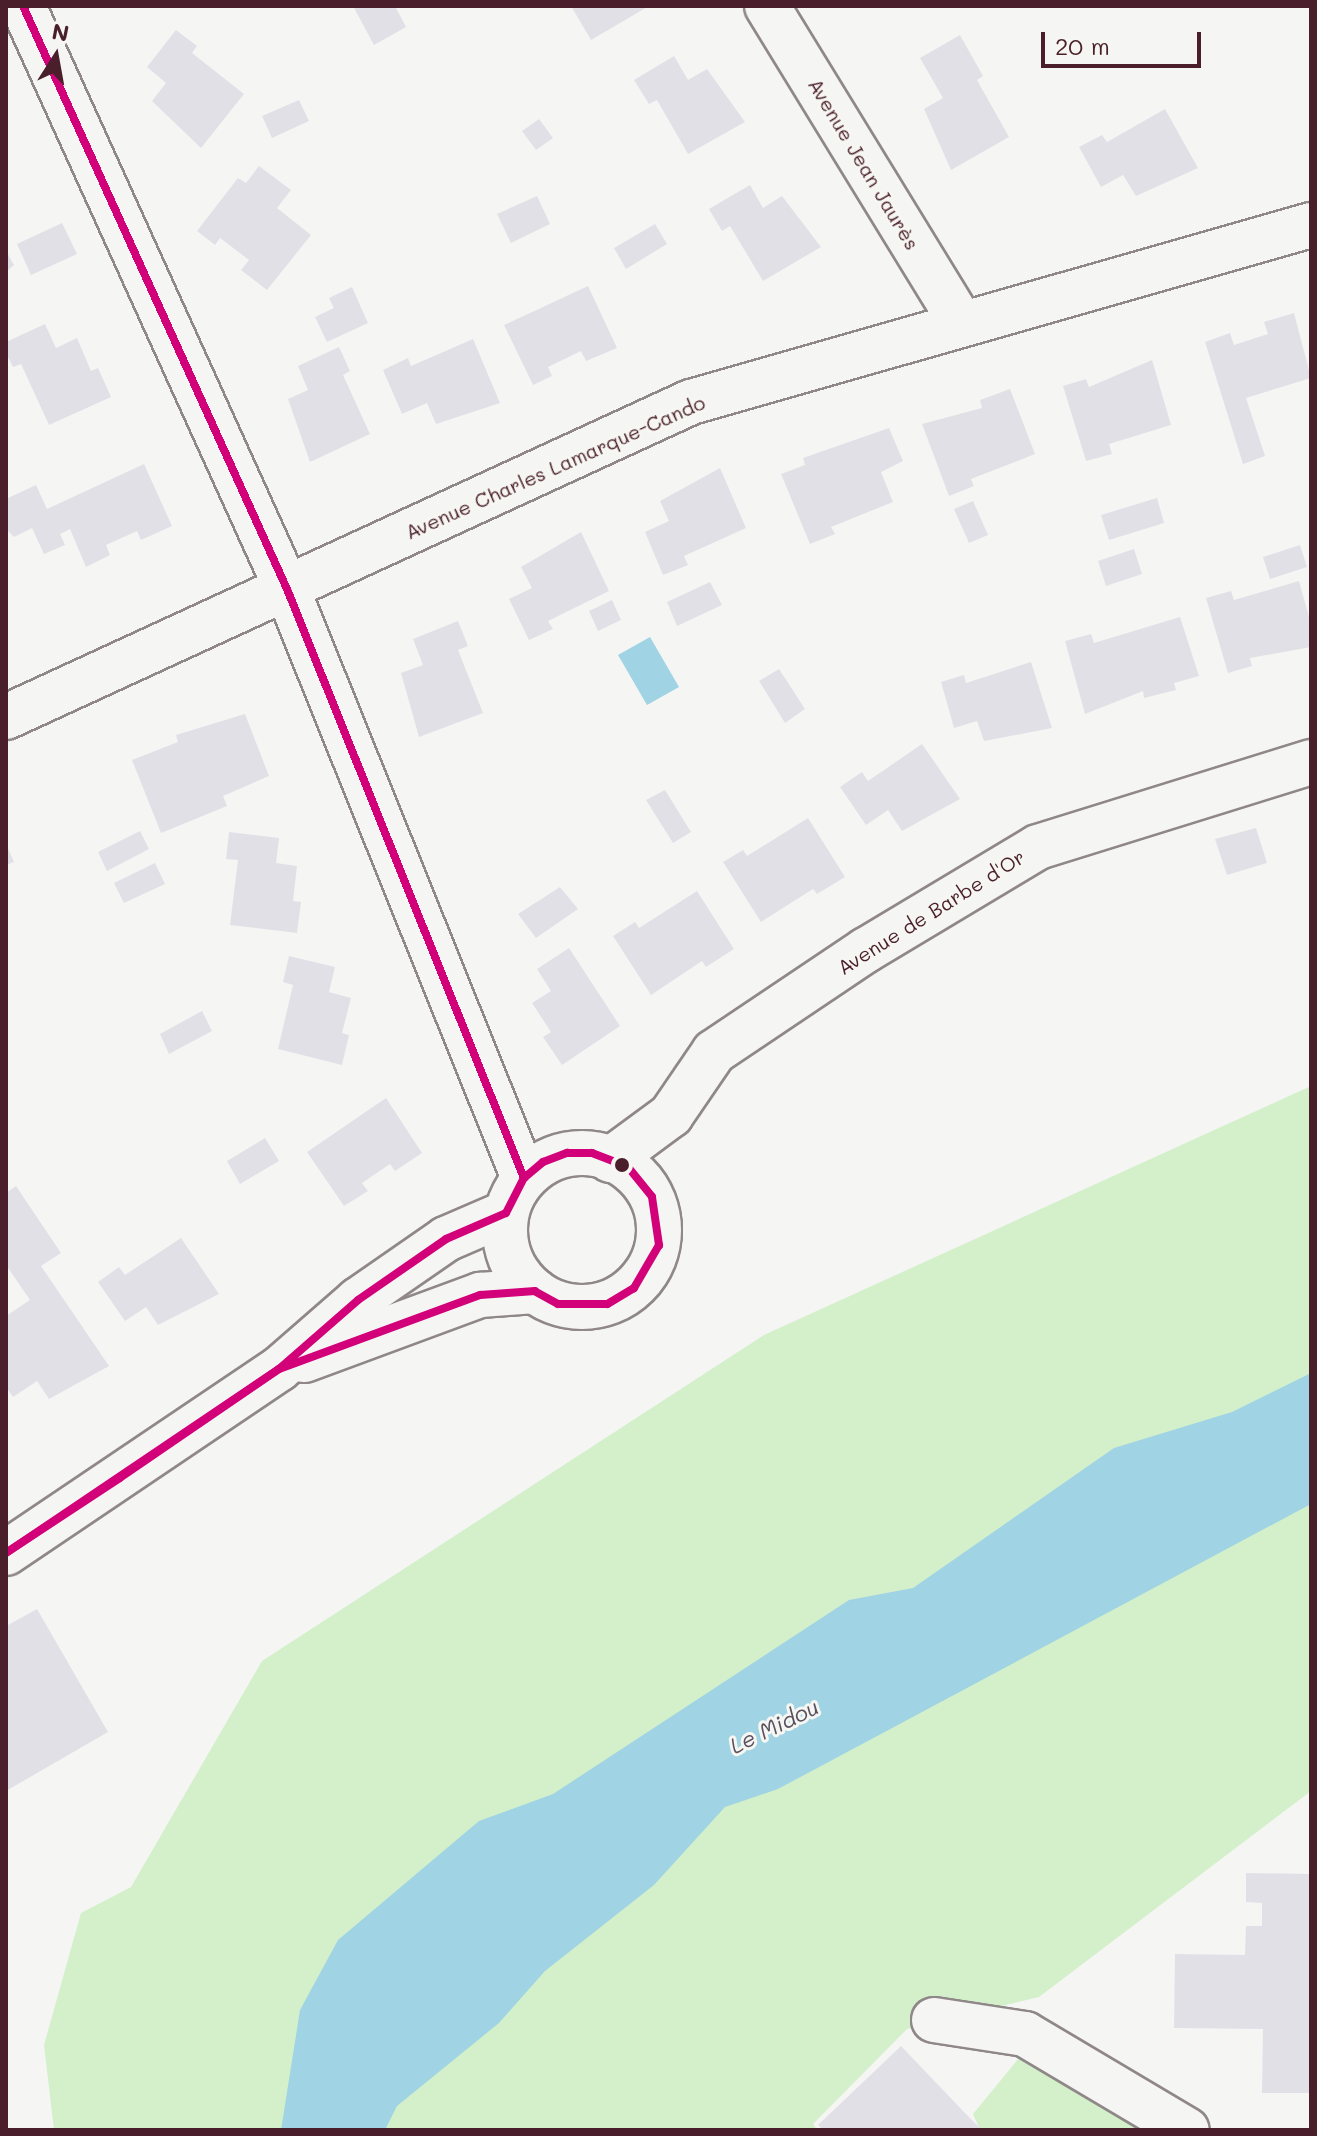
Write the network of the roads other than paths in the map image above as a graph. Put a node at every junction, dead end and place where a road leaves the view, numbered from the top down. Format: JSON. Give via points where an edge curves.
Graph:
{"nodes":[{"id":1,"x":23,"y":6,"type":"edge"},
{"id":2,"x":767,"y":6,"type":"edge"},
{"id":3,"x":1311,"y":225,"type":"edge"},
{"id":4,"x":961,"y":322,"type":"junction"},
{"id":5,"x":287,"y":589,"type":"junction"},
{"id":6,"x":6,"y":717,"type":"edge"},
{"id":7,"x":1311,"y":762,"type":"edge"},
{"id":8,"x":610,"y":1160,"type":"junction"},
{"id":9,"x":515,"y":1195,"type":"junction"},
{"id":10,"x":535,"y":1291,"type":"junction"},
{"id":11,"x":279,"y":1369,"type":"junction"},
{"id":12,"x":6,"y":1553,"type":"edge"},
{"id":13,"x":934,"y":2020,"type":"dead end"},
{"id":14,"x":1187,"y":2130,"type":"edge"}],
"edges":[{"from":1,"to":5,"type":"street"},
{"from":2,"to":4,"type":"street","name":"Avenue Jean Jaurès"},
{"from":3,"to":4,"type":"street","name":"Avenue Charles Lamarque-Cando"},
{"from":4,"to":5,"type":"street","name":"Avenue Charles Lamarque-Cando","via":[[691,402]]},
{"from":5,"to":6,"type":"street","name":"Avenue Charles Lamarque-Cando"},
{"from":5,"to":9,"type":"street"},
{"from":7,"to":8,"type":"street","name":"Avenue de Barbe d'Or","via":[[1038,847],[866,950],[714,1052],[671,1115]]},
{"from":8,"to":9,"type":"street","via":[[592,1153],[567,1153]]},
{"from":8,"to":10,"type":"street","via":[[639,1176],[652,1197],[659,1245],[649,1269],[634,1288],[607,1304],[558,1304]]},
{"from":9,"to":10,"type":"street","via":[[509,1256]]},
{"from":9,"to":11,"type":"street","via":[[358,1300]]},
{"from":10,"to":11,"type":"street","via":[[480,1295]]},
{"from":11,"to":12,"type":"street"},
{"from":13,"to":14,"type":"street","via":[[1025,2034]]}]}
